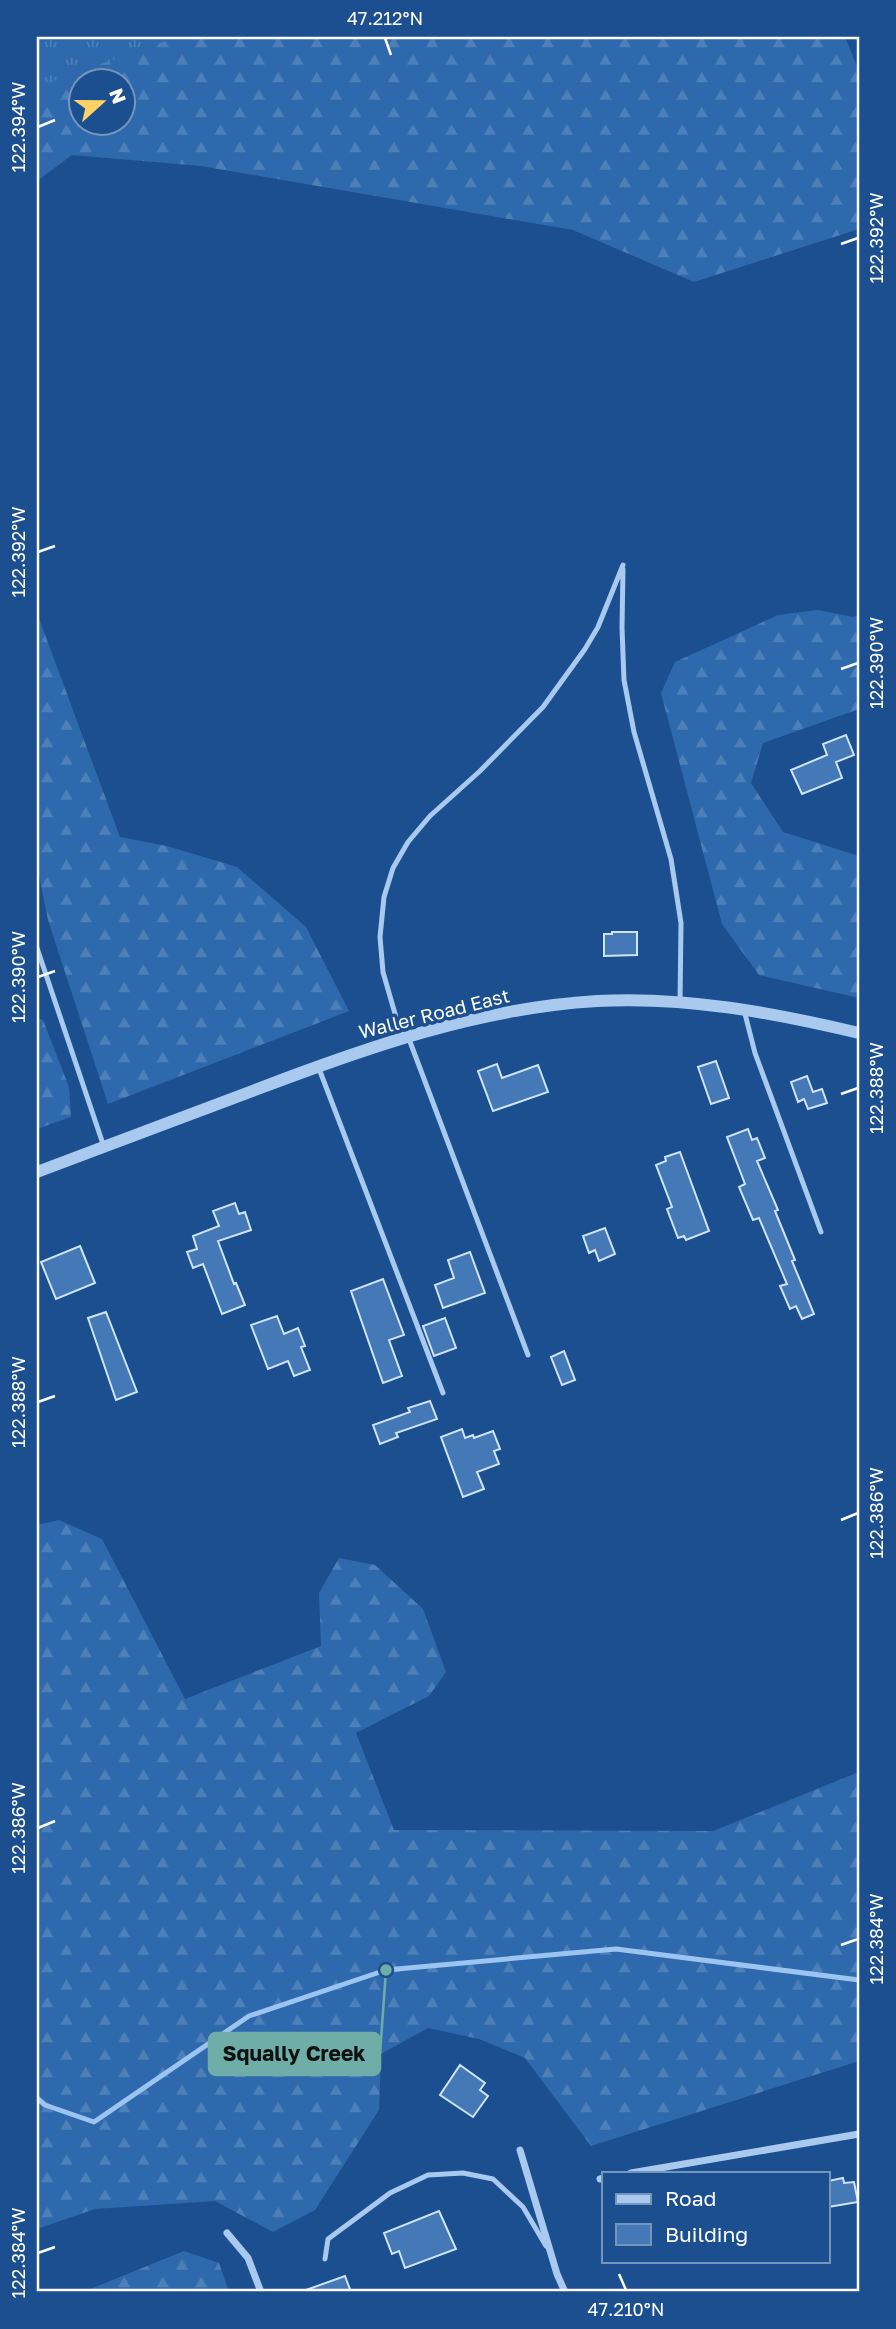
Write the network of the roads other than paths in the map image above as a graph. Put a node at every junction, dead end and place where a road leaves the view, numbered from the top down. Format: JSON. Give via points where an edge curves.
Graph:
{"nodes":[{"id":1,"x":37,"y":948,"type":"edge"},
{"id":2,"x":680,"y":1003,"type":"junction"},
{"id":3,"x":744,"y":1010,"type":"junction"},
{"id":4,"x":859,"y":1033,"type":"edge"},
{"id":5,"x":405,"y":1037,"type":"junction"},
{"id":6,"x":318,"y":1066,"type":"junction"},
{"id":7,"x":104,"y":1146,"type":"junction"},
{"id":8,"x":37,"y":1172,"type":"edge"},
{"id":9,"x":821,"y":1232,"type":"dead end"},
{"id":10,"x":528,"y":1355,"type":"dead end"},
{"id":11,"x":443,"y":1393,"type":"dead end"},
{"id":12,"x":859,"y":2134,"type":"edge"},
{"id":13,"x":520,"y":2150,"type":"dead end"},
{"id":14,"x":637,"y":2172,"type":"edge"},
{"id":15,"x":228,"y":2233,"type":"dead end"},
{"id":16,"x":550,"y":2252,"type":"junction"},
{"id":17,"x":325,"y":2259,"type":"dead end"},
{"id":18,"x":261,"y":2292,"type":"edge"},
{"id":19,"x":565,"y":2292,"type":"edge"}],
"edges":[{"from":1,"to":7,"type":"lane"},
{"from":2,"to":3,"type":"street","name":"Waller Road East"},
{"from":2,"to":5,"type":"street","name":"Waller Road East","via":[[597,1001],[529,1009]]},
{"from":2,"to":5,"type":"lane","via":[[681,923],[671,859],[634,732],[624,680],[623,565],[598,627],[542,707],[430,816],[393,868],[380,937],[383,972]]},
{"from":3,"to":4,"type":"street","name":"Waller Road East"},
{"from":3,"to":9,"type":"lane","via":[[755,1054]]},
{"from":5,"to":6,"type":"street","name":"Waller Road East"},
{"from":5,"to":10,"type":"lane"},
{"from":6,"to":7,"type":"street","name":"Waller Road East"},
{"from":6,"to":11,"type":"lane"},
{"from":7,"to":8,"type":"street","name":"Waller Road East"},
{"from":12,"to":14,"type":"street"},
{"from":13,"to":16,"type":"street"},
{"from":15,"to":18,"type":"street","via":[[248,2258]]},
{"from":16,"to":17,"type":"lane","via":[[523,2207],[493,2179],[463,2173],[428,2175],[390,2193],[328,2239]]},
{"from":16,"to":19,"type":"street"}]}
